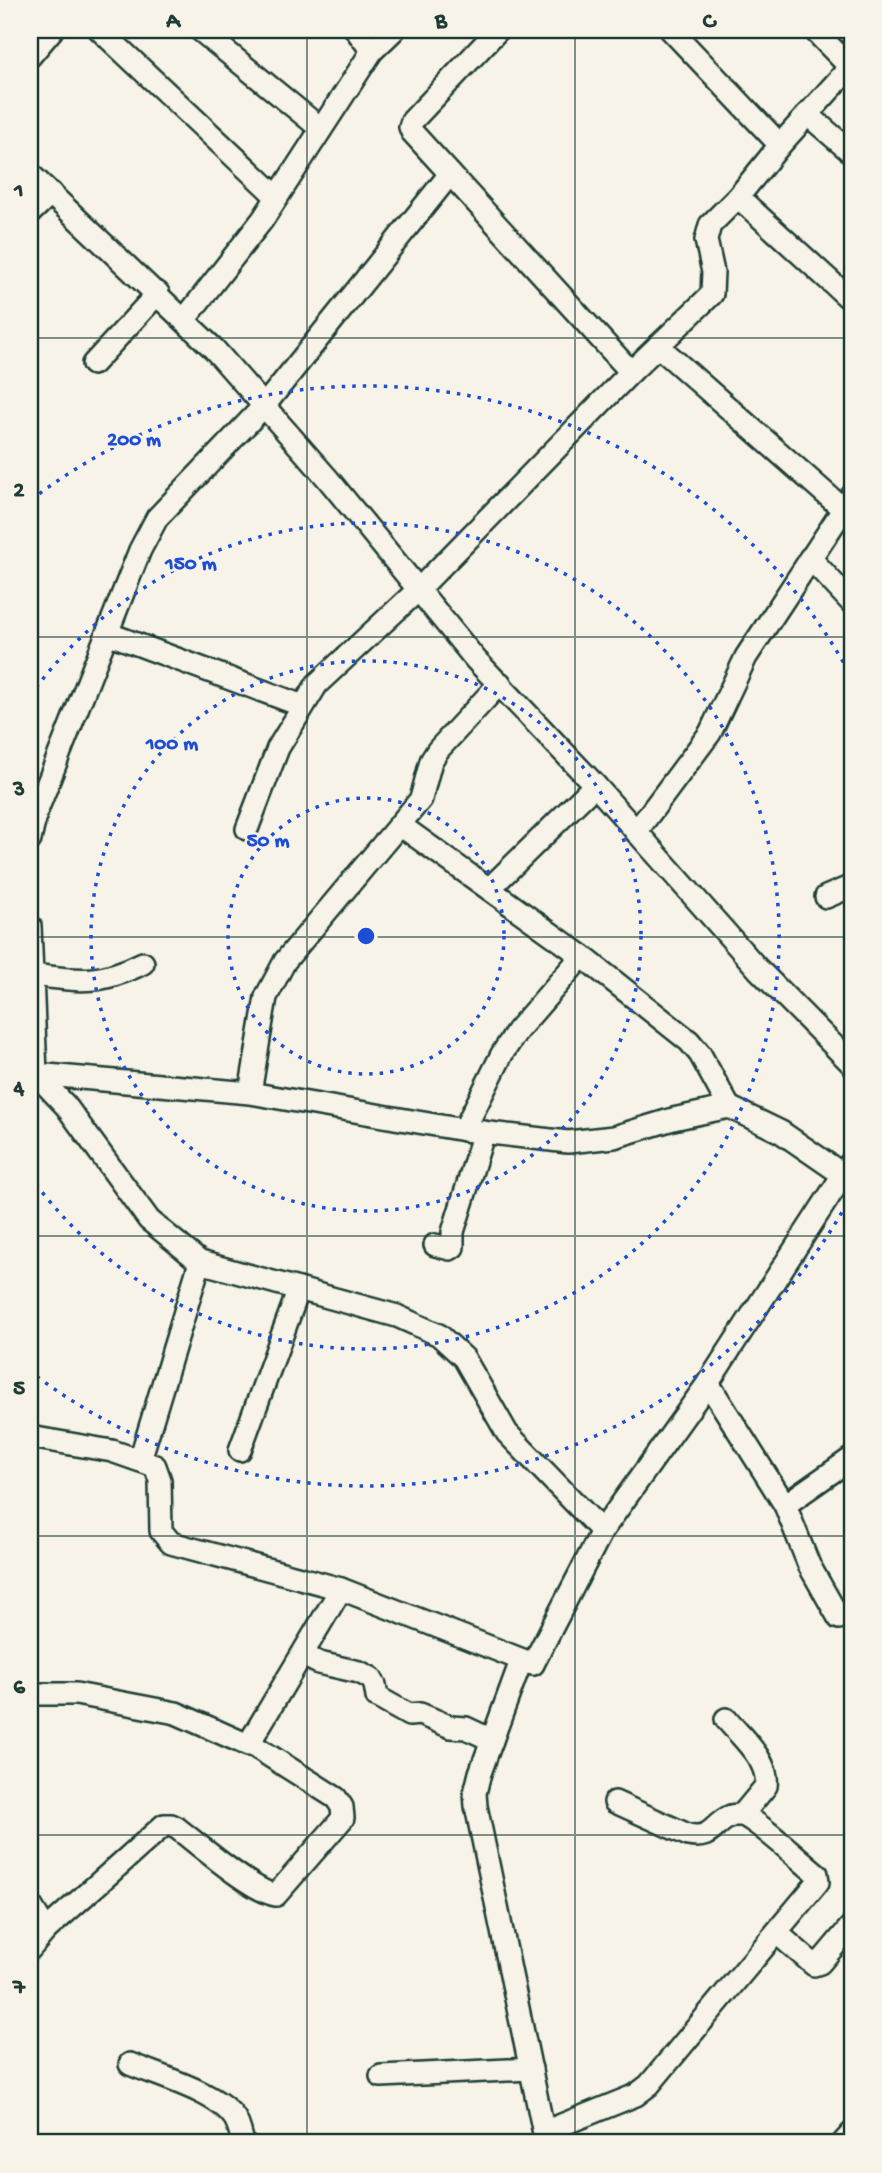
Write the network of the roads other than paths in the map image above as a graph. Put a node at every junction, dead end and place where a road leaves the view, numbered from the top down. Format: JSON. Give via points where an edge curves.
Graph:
{"nodes":[{"id":1,"x":52,"y":30,"type":"edge"},
{"id":2,"x":100,"y":30,"type":"edge"},
{"id":3,"x":200,"y":30,"type":"edge"},
{"id":4,"x":356,"y":30,"type":"edge"},
{"id":5,"x":394,"y":30,"type":"edge"},
{"id":6,"x":498,"y":30,"type":"edge"},
{"id":7,"x":671,"y":30,"type":"edge"},
{"id":8,"x":814,"y":30,"type":"edge"},
{"id":9,"x":372,"y":51,"type":"junction"},
{"id":10,"x":30,"y":56,"type":"edge"},
{"id":11,"x":851,"y":66,"type":"edge"},
{"id":12,"x":807,"y":114,"type":"junction"},
{"id":13,"x":320,"y":128,"type":"junction"},
{"id":14,"x":780,"y":145,"type":"junction"},
{"id":15,"x":852,"y":153,"type":"edge"},
{"id":16,"x":30,"y":174,"type":"edge"},
{"id":17,"x":450,"y":174,"type":"junction"},
{"id":18,"x":51,"y":193,"type":"junction"},
{"id":19,"x":277,"y":197,"type":"junction"},
{"id":20,"x":738,"y":197,"type":"junction"},
{"id":21,"x":30,"y":213,"type":"edge"},
{"id":22,"x":158,"y":293,"type":"junction"},
{"id":23,"x":852,"y":301,"type":"edge"},
{"id":24,"x":185,"y":319,"type":"junction"},
{"id":25,"x":658,"y":346,"type":"junction"},
{"id":26,"x":93,"y":364,"type":"dead end"},
{"id":27,"x":631,"y":372,"type":"junction"},
{"id":28,"x":264,"y":406,"type":"junction"},
{"id":29,"x":848,"y":502,"type":"edge"},
{"id":30,"x":810,"y":558,"type":"junction"},
{"id":31,"x":418,"y":590,"type":"junction"},
{"id":32,"x":852,"y":603,"type":"edge"},
{"id":33,"x":107,"y":633,"type":"junction"},
{"id":34,"x":500,"y":683,"type":"junction"},
{"id":35,"x":303,"y":706,"type":"junction"},
{"id":36,"x":595,"y":785,"type":"junction"},
{"id":37,"x":400,"y":825,"type":"junction"},
{"id":38,"x":247,"y":829,"type":"dead end"},
{"id":39,"x":636,"y":832,"type":"junction"},
{"id":40,"x":30,"y":840,"type":"edge"},
{"id":41,"x":852,"y":886,"type":"edge"},
{"id":42,"x":490,"y":888,"type":"junction"},
{"id":43,"x":826,"y":897,"type":"dead end"},
{"id":44,"x":30,"y":926,"type":"edge"},
{"id":45,"x":582,"y":956,"type":"junction"},
{"id":46,"x":143,"y":963,"type":"dead end"},
{"id":47,"x":33,"y":975,"type":"junction"},
{"id":48,"x":852,"y":1064,"type":"edge"},
{"id":49,"x":33,"y":1073,"type":"edge"},
{"id":50,"x":250,"y":1093,"type":"junction"},
{"id":51,"x":729,"y":1107,"type":"junction"},
{"id":52,"x":474,"y":1131,"type":"junction"},
{"id":53,"x":847,"y":1168,"type":"edge"},
{"id":54,"x":435,"y":1245,"type":"dead end"},
{"id":55,"x":200,"y":1262,"type":"junction"},
{"id":56,"x":299,"y":1289,"type":"junction"},
{"id":57,"x":708,"y":1383,"type":"junction"},
{"id":58,"x":30,"y":1437,"type":"edge"},
{"id":59,"x":240,"y":1450,"type":"dead end"},
{"id":60,"x":852,"y":1458,"type":"edge"},
{"id":61,"x":140,"y":1460,"type":"junction"},
{"id":62,"x":785,"y":1505,"type":"junction"},
{"id":63,"x":602,"y":1531,"type":"junction"},
{"id":64,"x":341,"y":1589,"type":"junction"},
{"id":65,"x":839,"y":1618,"type":"dead end"},
{"id":66,"x":303,"y":1655,"type":"junction"},
{"id":67,"x":533,"y":1664,"type":"junction"},
{"id":68,"x":30,"y":1694,"type":"edge"},
{"id":69,"x":726,"y":1718,"type":"dead end"},
{"id":70,"x":492,"y":1740,"type":"junction"},
{"id":71,"x":251,"y":1744,"type":"junction"},
{"id":72,"x":615,"y":1802,"type":"dead end"},
{"id":73,"x":742,"y":1815,"type":"junction"},
{"id":74,"x":30,"y":1904,"type":"edge"},
{"id":75,"x":852,"y":1925,"type":"edge"},
{"id":76,"x":46,"y":1930,"type":"junction"},
{"id":77,"x":777,"y":1933,"type":"junction"},
{"id":78,"x":30,"y":1949,"type":"edge"},
{"id":79,"x":130,"y":2064,"type":"dead end"},
{"id":80,"x":531,"y":2069,"type":"junction"},
{"id":81,"x":381,"y":2076,"type":"dead end"},
{"id":82,"x":852,"y":2133,"type":"edge"},
{"id":83,"x":545,"y":2138,"type":"edge"},
{"id":84,"x":243,"y":2143,"type":"edge"},
{"id":85,"x":843,"y":2143,"type":"edge"}],
"edges":[{"from":1,"to":10,"type":"street"},
{"from":2,"to":19,"type":"street"},
{"from":3,"to":13,"type":"street"},
{"from":4,"to":9,"type":"street"},
{"from":5,"to":9,"type":"street"},
{"from":6,"to":17,"type":"street","via":[[410,127]]},
{"from":7,"to":14,"type":"street"},
{"from":8,"to":11,"type":"street"},
{"from":9,"to":13,"type":"street"},
{"from":11,"to":12,"type":"street"},
{"from":12,"to":14,"type":"street"},
{"from":12,"to":15,"type":"street"},
{"from":13,"to":19,"type":"street"},
{"from":14,"to":20,"type":"street"},
{"from":16,"to":18,"type":"street"},
{"from":17,"to":27,"type":"street"},
{"from":17,"to":28,"type":"street"},
{"from":18,"to":21,"type":"street"},
{"from":18,"to":22,"type":"street"},
{"from":19,"to":24,"type":"street"},
{"from":20,"to":23,"type":"street"},
{"from":20,"to":25,"type":"street","via":[[710,225],[706,240],[712,294]]},
{"from":22,"to":24,"type":"street"},
{"from":22,"to":26,"type":"street"},
{"from":24,"to":28,"type":"street"},
{"from":25,"to":27,"type":"street"},
{"from":25,"to":29,"type":"street"},
{"from":27,"to":31,"type":"street"},
{"from":28,"to":31,"type":"street"},
{"from":28,"to":33,"type":"street","via":[[157,519]]},
{"from":29,"to":30,"type":"street"},
{"from":30,"to":32,"type":"street"},
{"from":30,"to":39,"type":"street","via":[[746,657],[710,733]]},
{"from":31,"to":34,"type":"street"},
{"from":31,"to":35,"type":"street","via":[[317,684]]},
{"from":33,"to":35,"type":"street"},
{"from":33,"to":40,"type":"street","via":[[36,813]]},
{"from":34,"to":36,"type":"street"},
{"from":34,"to":37,"type":"street","via":[[438,750],[421,799]]},
{"from":35,"to":38,"type":"street","via":[[278,748]]},
{"from":36,"to":39,"type":"street"},
{"from":36,"to":42,"type":"street"},
{"from":37,"to":42,"type":"street"},
{"from":37,"to":50,"type":"street","via":[[272,981]]},
{"from":39,"to":48,"type":"street","via":[[758,969]]},
{"from":41,"to":43,"type":"street"},
{"from":42,"to":45,"type":"street"},
{"from":44,"to":47,"type":"street"},
{"from":45,"to":51,"type":"street","via":[[689,1041]]},
{"from":45,"to":52,"type":"street","via":[[502,1054]]},
{"from":46,"to":47,"type":"street","via":[[92,981]]},
{"from":47,"to":49,"type":"street"},
{"from":49,"to":50,"type":"street"},
{"from":49,"to":55,"type":"street","via":[[66,1106],[149,1220]]},
{"from":50,"to":52,"type":"street"},
{"from":51,"to":52,"type":"street","via":[[588,1141]]},
{"from":51,"to":53,"type":"street"},
{"from":52,"to":54,"type":"street","via":[[453,1247]]},
{"from":53,"to":57,"type":"street"},
{"from":55,"to":56,"type":"street"},
{"from":55,"to":61,"type":"street"},
{"from":56,"to":59,"type":"street"},
{"from":56,"to":63,"type":"street","via":[[397,1316],[439,1335],[464,1357],[507,1433]]},
{"from":57,"to":62,"type":"street"},
{"from":57,"to":63,"type":"street"},
{"from":58,"to":61,"type":"street"},
{"from":60,"to":62,"type":"street"},
{"from":61,"to":64,"type":"street","via":[[158,1471],[161,1531],[172,1543]]},
{"from":62,"to":65,"type":"street","via":[[809,1565]]},
{"from":63,"to":67,"type":"street"},
{"from":64,"to":66,"type":"street"},
{"from":64,"to":67,"type":"street"},
{"from":66,"to":70,"type":"street","via":[[370,1678],[377,1697],[410,1715],[466,1728]]},
{"from":66,"to":71,"type":"street"},
{"from":67,"to":70,"type":"street","via":[[521,1661]]},
{"from":68,"to":71,"type":"street","via":[[76,1694],[176,1713],[244,1745]]},
{"from":69,"to":73,"type":"street","via":[[760,1760],[767,1780]]},
{"from":70,"to":80,"type":"street","via":[[475,1793],[476,1806]]},
{"from":71,"to":76,"type":"street","via":[[336,1798],[342,1807],[343,1818],[332,1833],[276,1895],[177,1828],[164,1825]]},
{"from":72,"to":73,"type":"street","via":[[697,1837],[732,1815]]},
{"from":73,"to":77,"type":"street","via":[[818,1877],[817,1886]]},
{"from":74,"to":76,"type":"street"},
{"from":75,"to":77,"type":"street","via":[[814,1965]]},
{"from":76,"to":78,"type":"street"},
{"from":77,"to":83,"type":"street","via":[[649,2085]]},
{"from":79,"to":84,"type":"street","via":[[225,2108],[235,2118]]},
{"from":80,"to":81,"type":"street"},
{"from":80,"to":83,"type":"street"},
{"from":82,"to":85,"type":"street"}]}
